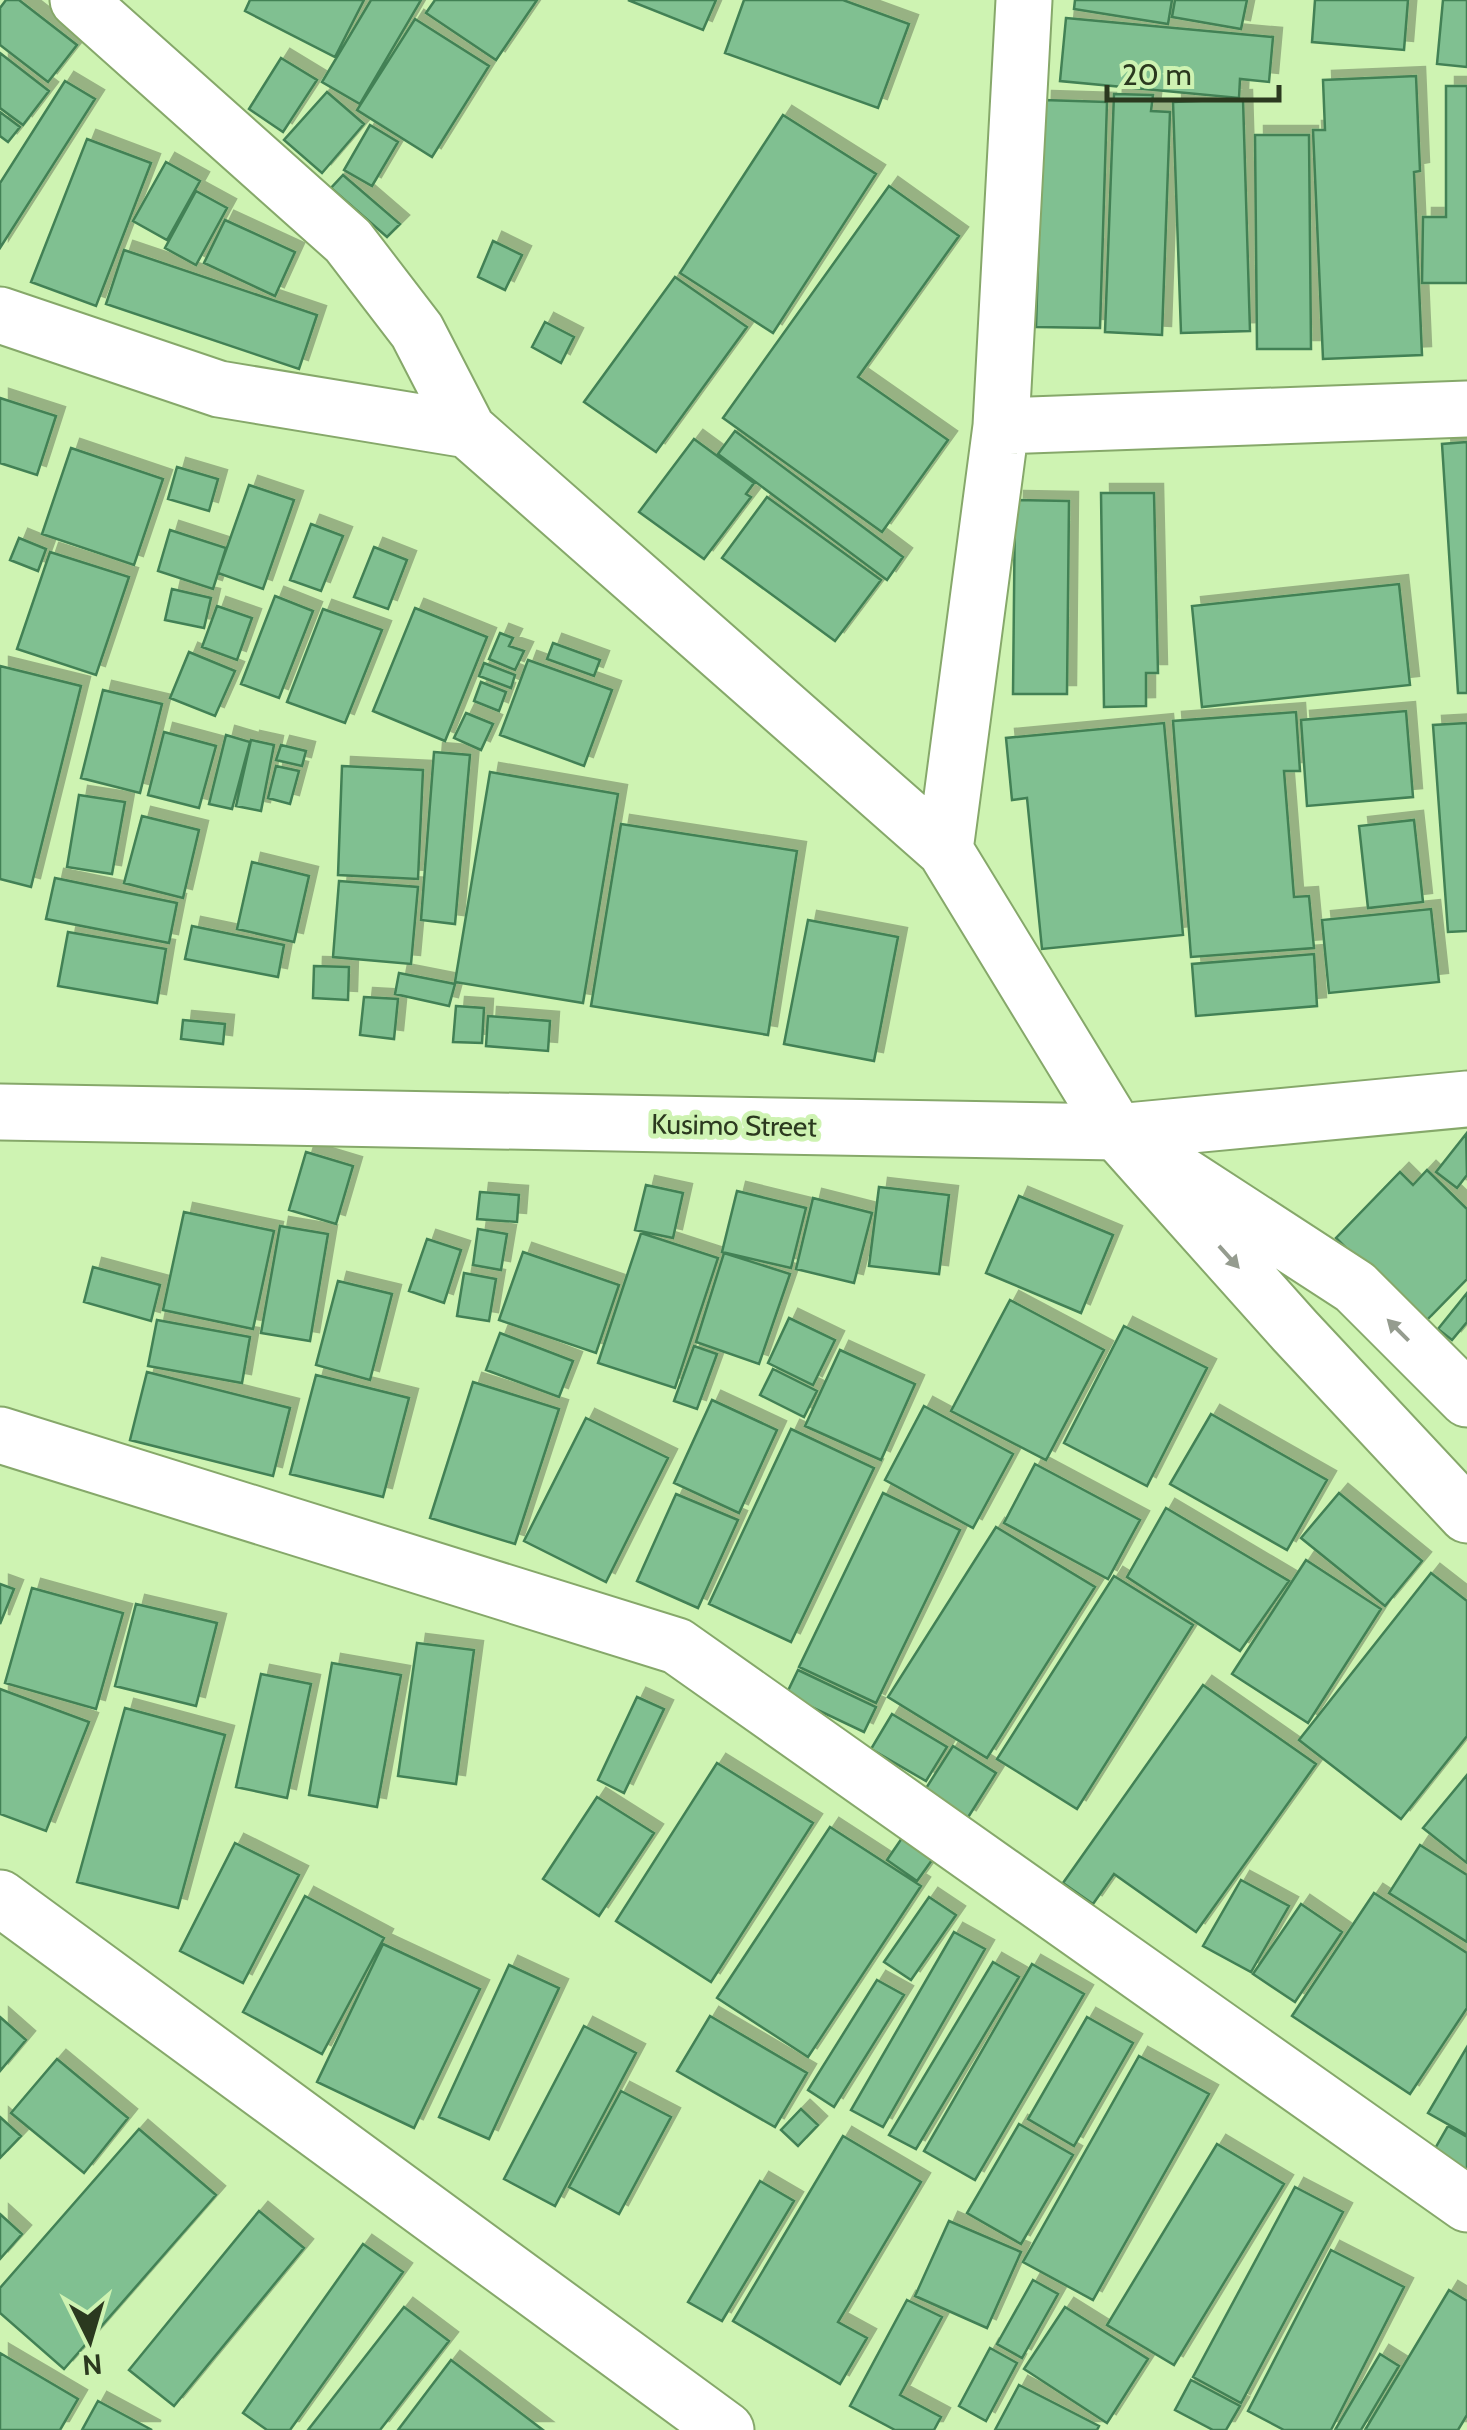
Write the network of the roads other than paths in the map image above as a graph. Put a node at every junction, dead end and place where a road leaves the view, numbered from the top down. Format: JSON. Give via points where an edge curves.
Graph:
{"nodes":[{"id":1,"x":78,"y":0,"type":"edge"},
{"id":2,"x":1024,"y":0,"type":"edge"},
{"id":3,"x":0,"y":314,"type":"edge"},
{"id":4,"x":1467,"y":409,"type":"edge"},
{"id":5,"x":1001,"y":426,"type":"junction"},
{"id":6,"x":468,"y":430,"type":"junction"},
{"id":7,"x":944,"y":850,"type":"junction"},
{"id":8,"x":1467,"y":1099,"type":"edge"},
{"id":9,"x":0,"y":1112,"type":"edge"},
{"id":10,"x":1117,"y":1132,"type":"junction"},
{"id":11,"x":1467,"y":1399,"type":"edge"},
{"id":12,"x":0,"y":1435,"type":"edge"},
{"id":13,"x":1467,"y":1515,"type":"edge"},
{"id":14,"x":0,"y":1898,"type":"edge"},
{"id":15,"x":1467,"y":2204,"type":"edge"},
{"id":16,"x":726,"y":2430,"type":"edge"}],
"edges":[{"from":1,"to":6,"type":"street","via":[[348,242],[417,332]]},
{"from":2,"to":5,"type":"street"},
{"from":3,"to":6,"type":"street","via":[[219,389]]},
{"from":4,"to":5,"type":"street"},
{"from":5,"to":7,"type":"street"},
{"from":6,"to":7,"type":"street"},
{"from":7,"to":10,"type":"street"},
{"from":8,"to":10,"type":"street","name":"Kusimo Street"},
{"from":9,"to":10,"type":"street","name":"Kusimo Street"},
{"from":11,"to":10,"type":"street","one_way":true,"via":[[1355,1287]]},
{"from":10,"to":13,"type":"street","one_way":true},
{"from":12,"to":15,"type":"street","via":[[677,1646]]},
{"from":14,"to":16,"type":"street"}]}
